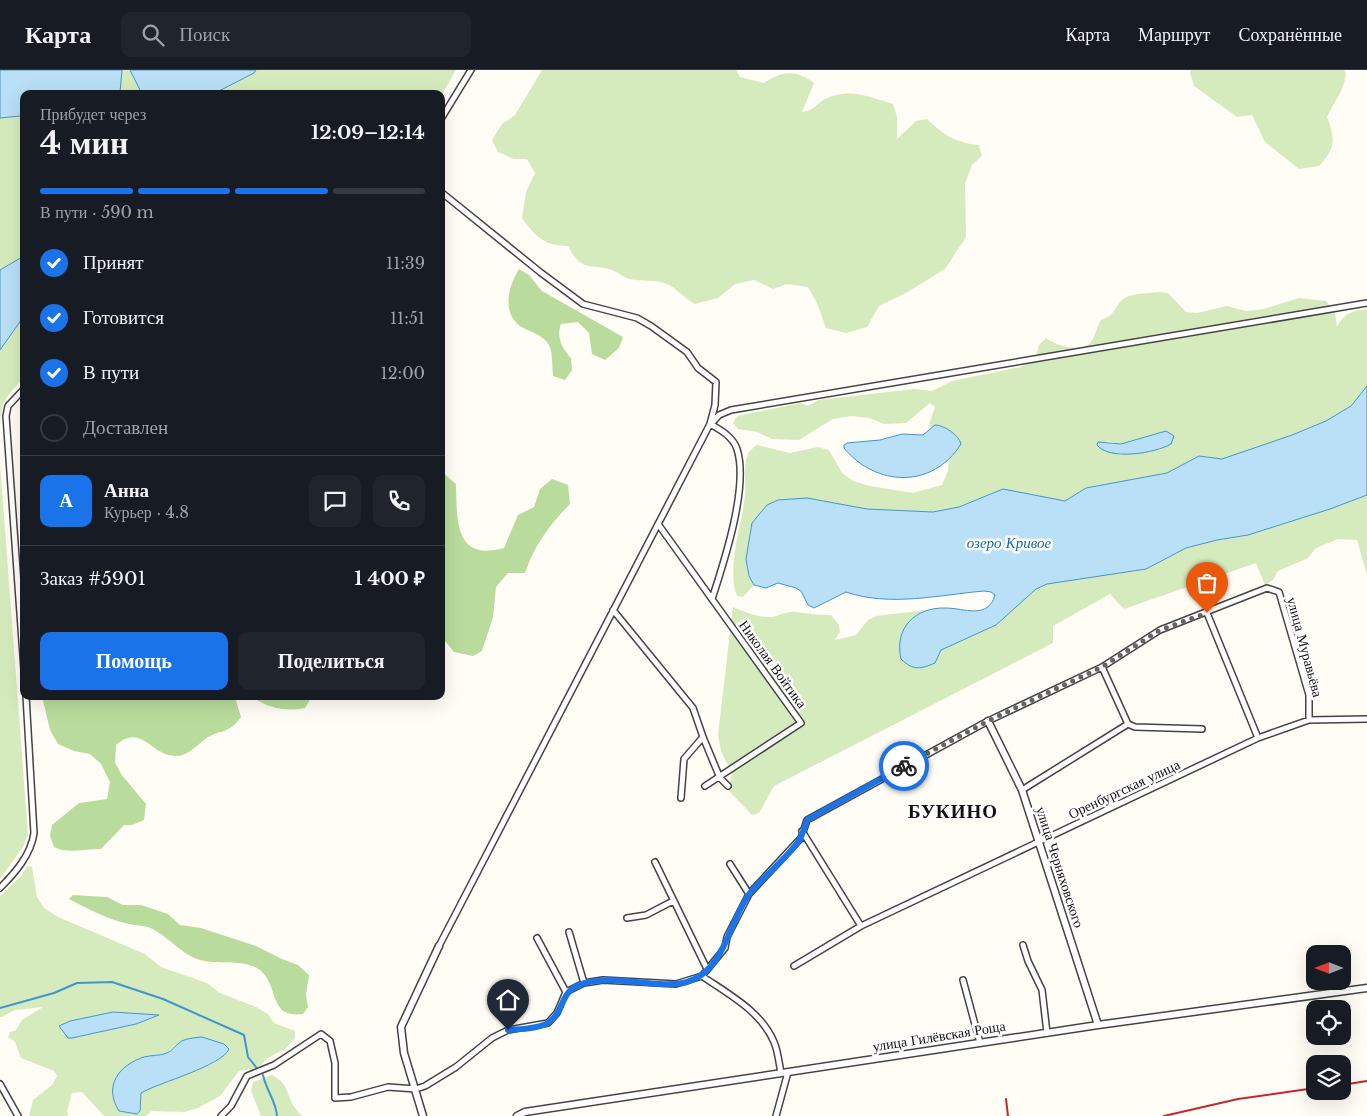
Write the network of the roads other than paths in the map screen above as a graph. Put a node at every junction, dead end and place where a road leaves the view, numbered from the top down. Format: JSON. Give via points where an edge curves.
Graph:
{"nodes":[{"id":1,"x":471,"y":70,"type":"edge"},
{"id":2,"x":445,"y":112,"type":"edge"},
{"id":3,"x":445,"y":195,"type":"edge"},
{"id":4,"x":1367,"y":304,"type":"edge"},
{"id":5,"x":20,"y":393,"type":"edge"},
{"id":6,"x":710,"y":424,"type":"junction"},
{"id":7,"x":658,"y":524,"type":"junction"},
{"id":8,"x":712,"y":599,"type":"junction"},
{"id":9,"x":613,"y":610,"type":"junction"},
{"id":10,"x":1207,"y":613,"type":"junction"},
{"id":11,"x":20,"y":614,"type":"edge"},
{"id":12,"x":1102,"y":667,"type":"junction"},
{"id":13,"x":26,"y":700,"type":"edge"},
{"id":14,"x":1367,"y":719,"type":"edge"},
{"id":15,"x":1309,"y":720,"type":"junction"},
{"id":16,"x":988,"y":721,"type":"junction"},
{"id":17,"x":1128,"y":724,"type":"junction"},
{"id":18,"x":1202,"y":729,"type":"dead end"},
{"id":19,"x":703,"y":737,"type":"junction"},
{"id":20,"x":1258,"y":738,"type":"junction"},
{"id":21,"x":720,"y":776,"type":"junction"},
{"id":22,"x":706,"y":786,"type":"dead end"},
{"id":23,"x":728,"y":786,"type":"dead end"},
{"id":24,"x":1022,"y":790,"type":"junction"},
{"id":25,"x":681,"y":798,"type":"dead end"},
{"id":26,"x":802,"y":831,"type":"junction"},
{"id":27,"x":1039,"y":841,"type":"junction"},
{"id":28,"x":655,"y":862,"type":"dead end"},
{"id":29,"x":730,"y":864,"type":"dead end"},
{"id":30,"x":0,"y":888,"type":"edge"},
{"id":31,"x":749,"y":894,"type":"junction"},
{"id":32,"x":674,"y":901,"type":"junction"},
{"id":33,"x":627,"y":918,"type":"dead end"},
{"id":34,"x":861,"y":926,"type":"junction"},
{"id":35,"x":569,"y":932,"type":"dead end"},
{"id":36,"x":537,"y":938,"type":"dead end"},
{"id":37,"x":1023,"y":945,"type":"dead end"},
{"id":38,"x":440,"y":946,"type":"joint"},
{"id":39,"x":794,"y":966,"type":"dead end"},
{"id":40,"x":707,"y":969,"type":"junction"},
{"id":41,"x":702,"y":976,"type":"junction"},
{"id":42,"x":963,"y":980,"type":"dead end"},
{"id":43,"x":584,"y":983,"type":"junction"},
{"id":44,"x":1367,"y":988,"type":"edge"},
{"id":45,"x":566,"y":992,"type":"junction"},
{"id":46,"x":1098,"y":1025,"type":"junction"},
{"id":47,"x":1047,"y":1033,"type":"junction"},
{"id":48,"x":980,"y":1043,"type":"junction"},
{"id":49,"x":784,"y":1072,"type":"junction"},
{"id":50,"x":0,"y":1084,"type":"edge"},
{"id":51,"x":416,"y":1089,"type":"junction"},
{"id":52,"x":18,"y":1116,"type":"edge"},
{"id":53,"x":221,"y":1116,"type":"edge"},
{"id":54,"x":423,"y":1116,"type":"edge"},
{"id":55,"x":516,"y":1116,"type":"edge"},
{"id":56,"x":776,"y":1116,"type":"edge"}],
"edges":[{"from":1,"to":2,"type":"street"},
{"from":3,"to":6,"type":"street","via":[[583,304],[637,318],[687,352],[698,368],[716,382]]},
{"from":4,"to":6,"type":"street","via":[[741,409],[719,415]]},
{"from":5,"to":11,"type":"street","via":[[8,406],[6,416]]},
{"from":6,"to":7,"type":"street"},
{"from":6,"to":8,"type":"street","via":[[727,433],[737,448],[741,468],[732,535]]},
{"from":7,"to":8,"type":"street"},
{"from":7,"to":9,"type":"street"},
{"from":8,"to":21,"type":"street","name":"Николая Войтика","via":[[802,723]]},
{"from":9,"to":19,"type":"street","via":[[693,708]]},
{"from":9,"to":38,"type":"street"},
{"from":10,"to":12,"type":"street","via":[[1160,630]]},
{"from":10,"to":15,"type":"street","name":"улица Муравьёва","via":[[1267,588],[1278,592],[1309,695]]},
{"from":10,"to":20,"type":"street"},
{"from":12,"to":16,"type":"street"},
{"from":12,"to":17,"type":"street"},
{"from":13,"to":30,"type":"street","via":[[33,844]]},
{"from":14,"to":15,"type":"street","name":"Оренбургская улица"},
{"from":15,"to":20,"type":"street","name":"Оренбургская улица"},
{"from":16,"to":24,"type":"street","name":"улица Черняховского"},
{"from":16,"to":26,"type":"street","via":[[807,820]]},
{"from":17,"to":18,"type":"street","via":[[1135,727]]},
{"from":17,"to":24,"type":"street"},
{"from":19,"to":21,"type":"street"},
{"from":19,"to":25,"type":"street","via":[[684,759]]},
{"from":20,"to":27,"type":"street","name":"Оренбургская улица"},
{"from":21,"to":22,"type":"street","name":"Николая Войтика"},
{"from":21,"to":23,"type":"street"},
{"from":24,"to":27,"type":"street","name":"улица Черняховского"},
{"from":26,"to":31,"type":"street","via":[[801,838]]},
{"from":26,"to":34,"type":"street"},
{"from":27,"to":34,"type":"street","name":"Оренбургская улица"},
{"from":27,"to":46,"type":"street","name":"улица Черняховского"},
{"from":28,"to":32,"type":"street"},
{"from":29,"to":31,"type":"street"},
{"from":31,"to":40,"type":"street","via":[[727,937],[725,948]]},
{"from":32,"to":33,"type":"street","via":[[646,915]]},
{"from":32,"to":40,"type":"street"},
{"from":34,"to":39,"type":"street","name":"Оренбургская улица"},
{"from":35,"to":43,"type":"street"},
{"from":36,"to":45,"type":"street"},
{"from":37,"to":47,"type":"street","via":[[1042,990]]},
{"from":38,"to":51,"type":"street","via":[[402,1027],[404,1053]]},
{"from":40,"to":41,"type":"street"},
{"from":41,"to":43,"type":"street","via":[[676,984],[604,980]]},
{"from":41,"to":49,"type":"street","via":[[726,991],[762,1022],[774,1042]]},
{"from":42,"to":48,"type":"street"},
{"from":43,"to":45,"type":"street"},
{"from":44,"to":46,"type":"street","name":"улица Гилёвская Роща"},
{"from":45,"to":51,"type":"street","via":[[557,1013],[548,1023],[508,1030],[492,1038],[456,1068]]},
{"from":46,"to":47,"type":"street","name":"улица Гилёвская Роща"},
{"from":47,"to":48,"type":"street","name":"улица Гилёвская Роща"},
{"from":48,"to":49,"type":"street","name":"улица Гилёвская Роща"},
{"from":49,"to":55,"type":"street","name":"улица Гилёвская Роща","via":[[548,1108]]},
{"from":49,"to":56,"type":"street"},
{"from":50,"to":52,"type":"street"},
{"from":51,"to":53,"type":"street","via":[[388,1088],[335,1098],[335,1063],[330,1041],[321,1034],[274,1065],[247,1076],[231,1106]]},
{"from":51,"to":54,"type":"street"}]}
